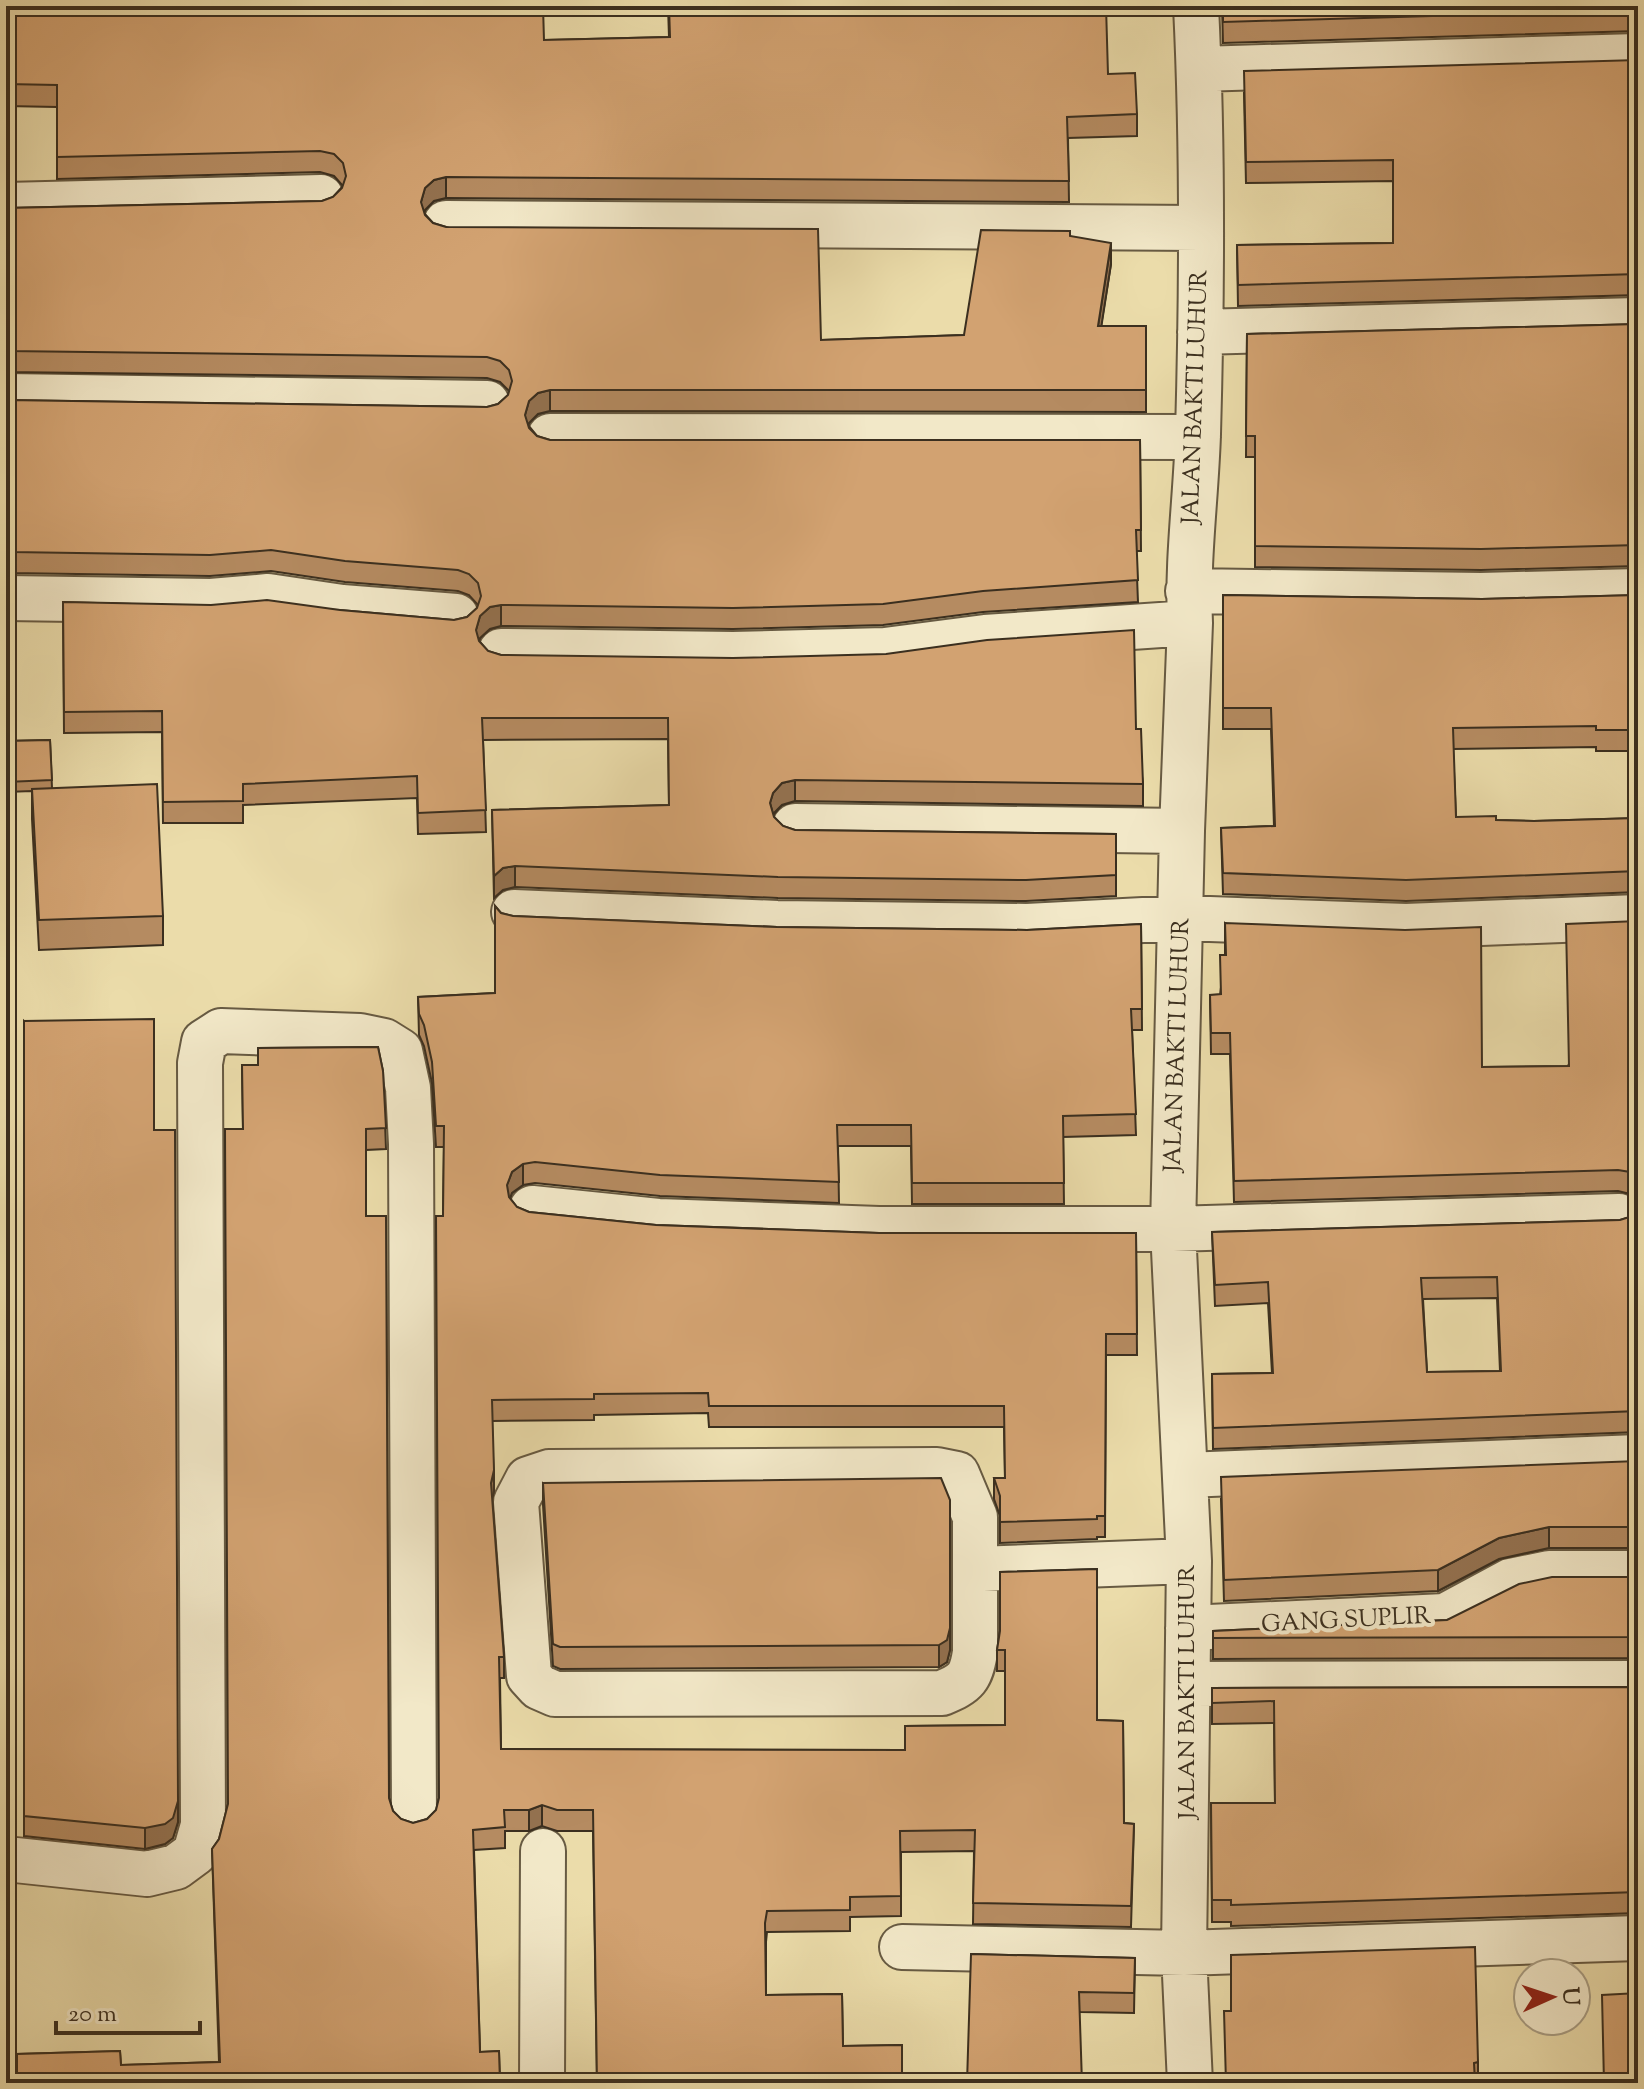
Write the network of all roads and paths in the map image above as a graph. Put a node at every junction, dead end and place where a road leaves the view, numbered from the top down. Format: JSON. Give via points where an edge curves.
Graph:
{"nodes":[{"id":1,"x":157,"y":6,"type":"edge"},
{"id":2,"x":1196,"y":6,"type":"edge"},
{"id":3,"x":355,"y":12,"type":"edge"},
{"id":4,"x":1638,"y":56,"type":"edge"},
{"id":5,"x":1199,"y":69,"type":"junction"},
{"id":6,"x":321,"y":197,"type":"dead end"},
{"id":7,"x":6,"y":205,"type":"edge"},
{"id":8,"x":446,"y":223,"type":"edge"},
{"id":9,"x":1200,"y":228,"type":"junction"},
{"id":10,"x":1638,"y":320,"type":"edge"},
{"id":11,"x":1200,"y":332,"type":"junction"},
{"id":12,"x":6,"y":396,"type":"edge"},
{"id":13,"x":487,"y":403,"type":"edge"},
{"id":14,"x":550,"y":436,"type":"edge"},
{"id":15,"x":1198,"y":437,"type":"junction"},
{"id":16,"x":1638,"y":591,"type":"edge"},
{"id":17,"x":6,"y":598,"type":"edge"},
{"id":18,"x":1189,"y":607,"type":"junction"},
{"id":19,"x":456,"y":616,"type":"edge"},
{"id":20,"x":501,"y":651,"type":"edge"},
{"id":21,"x":795,"y":826,"type":"edge"},
{"id":22,"x":1182,"y":831,"type":"junction"},
{"id":23,"x":514,"y":912,"type":"dead end"},
{"id":24,"x":1638,"y":917,"type":"edge"},
{"id":25,"x":1182,"y":918,"type":"junction"},
{"id":26,"x":532,"y":1208,"type":"dead end"},
{"id":27,"x":1619,"y":1216,"type":"dead end"},
{"id":28,"x":1173,"y":1229,"type":"junction"},
{"id":29,"x":1638,"y":1457,"type":"edge"},
{"id":30,"x":1186,"y":1475,"type":"junction"},
{"id":31,"x":1189,"y":1561,"type":"junction"},
{"id":32,"x":976,"y":1569,"type":"junction"},
{"id":33,"x":1638,"y":1573,"type":"edge"},
{"id":34,"x":1188,"y":1628,"type":"junction"},
{"id":35,"x":1638,"y":1683,"type":"edge"},
{"id":36,"x":1189,"y":1684,"type":"junction"},
{"id":37,"x":414,"y":1819,"type":"edge"},
{"id":38,"x":543,"y":1851,"type":"dead end"},
{"id":39,"x":6,"y":1859,"type":"edge"},
{"id":40,"x":1638,"y":1938,"type":"edge"},
{"id":41,"x":902,"y":1947,"type":"dead end"},
{"id":42,"x":1184,"y":1953,"type":"junction"},
{"id":43,"x":542,"y":2083,"type":"edge"},
{"id":44,"x":1190,"y":2083,"type":"edge"}],
"edges":[{"from":1,"to":3,"type":"street"},
{"from":2,"to":5,"type":"street","name":"JALAN BAKTI LUHUR"},
{"from":4,"to":5,"type":"street"},
{"from":5,"to":9,"type":"street","name":"JALAN BAKTI LUHUR"},
{"from":6,"to":7,"type":"street"},
{"from":8,"to":9,"type":"street"},
{"from":9,"to":11,"type":"street","name":"JALAN BAKTI LUHUR"},
{"from":10,"to":11,"type":"street"},
{"from":11,"to":15,"type":"street","name":"JALAN BAKTI LUHUR"},
{"from":12,"to":13,"type":"street"},
{"from":14,"to":15,"type":"street"},
{"from":15,"to":18,"type":"street","name":"JALAN BAKTI LUHUR"},
{"from":16,"to":18,"type":"street"},
{"from":17,"to":19,"type":"street","via":[[211,601],[268,596]]},
{"from":18,"to":20,"type":"street","via":[[885,650]]},
{"from":18,"to":22,"type":"street","name":"JALAN BAKTI LUHUR"},
{"from":21,"to":22,"type":"street"},
{"from":22,"to":25,"type":"street","name":"JALAN BAKTI LUHUR"},
{"from":23,"to":25,"type":"street","via":[[995,926]]},
{"from":24,"to":25,"type":"street","via":[[1406,926]]},
{"from":25,"to":28,"type":"street","name":"JALAN BAKTI LUHUR"},
{"from":26,"to":28,"type":"street","via":[[658,1221],[879,1229]]},
{"from":27,"to":28,"type":"street"},
{"from":28,"to":30,"type":"street","name":"JALAN BAKTI LUHUR"},
{"from":29,"to":30,"type":"street"},
{"from":30,"to":31,"type":"street","name":"JALAN BAKTI LUHUR"},
{"from":31,"to":32,"type":"street"},
{"from":31,"to":34,"type":"street","name":"JALAN BAKTI LUHUR"},
{"from":32,"to":32,"type":"street","via":[[975,1517],[966,1492],[957,1474],[937,1470],[549,1472],[528,1479],[516,1502],[529,1676],[555,1694],[942,1693],[972,1672]]},
{"from":33,"to":34,"type":"street","name":"GANG SUPLIR","via":[[1549,1573],[1510,1581],[1445,1616]]},
{"from":34,"to":36,"type":"street","name":"JALAN BAKTI LUHUR"},
{"from":35,"to":36,"type":"street"},
{"from":36,"to":42,"type":"street","name":"JALAN BAKTI LUHUR"},
{"from":37,"to":39,"type":"street","via":[[411,1144],[400,1051],[360,1036],[221,1031],[204,1042],[200,1063],[203,1825],[195,1853],[176,1867],[147,1874]]},
{"from":38,"to":43,"type":"street"},
{"from":40,"to":42,"type":"street"},
{"from":41,"to":42,"type":"street"},
{"from":42,"to":44,"type":"street","name":"JALAN BAKTI LUHUR"}]}
